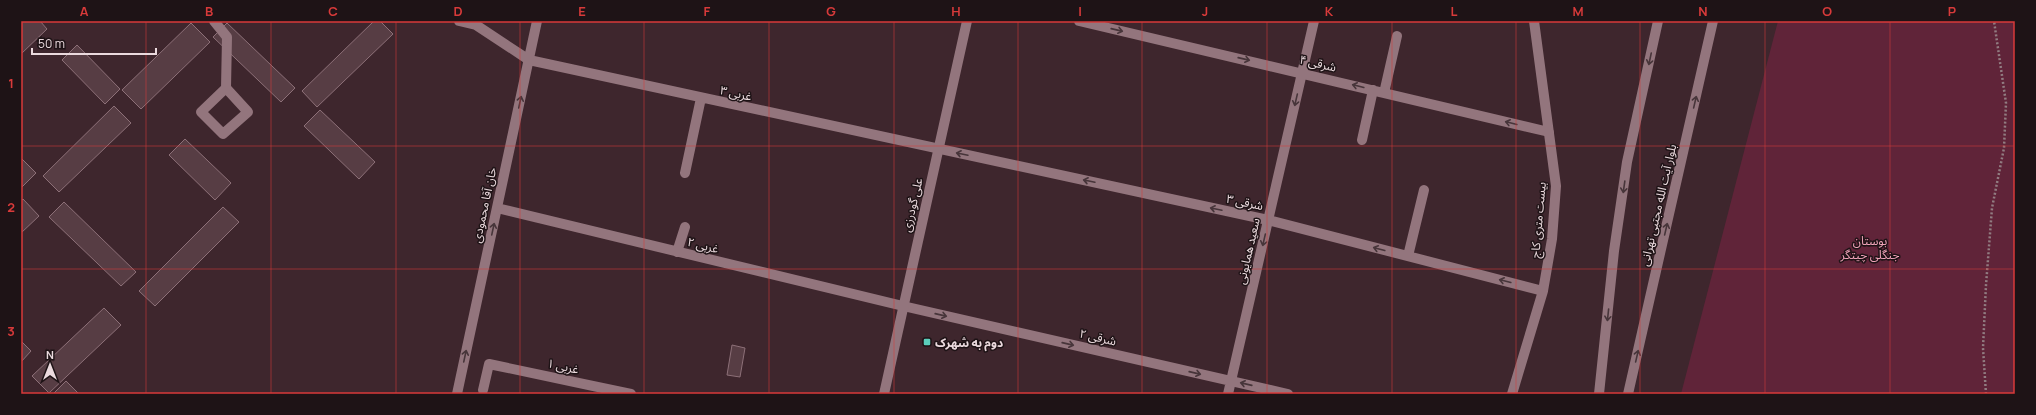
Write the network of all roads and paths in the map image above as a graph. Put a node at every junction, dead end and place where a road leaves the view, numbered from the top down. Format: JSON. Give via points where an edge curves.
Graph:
{"nodes":[{"id":1,"x":214,"y":21,"type":"edge"},
{"id":2,"x":459,"y":21,"type":"edge"},
{"id":3,"x":537,"y":21,"type":"edge"},
{"id":4,"x":967,"y":21,"type":"edge"},
{"id":5,"x":1079,"y":21,"type":"edge"},
{"id":6,"x":1314,"y":21,"type":"edge"},
{"id":7,"x":1534,"y":21,"type":"edge"},
{"id":8,"x":1658,"y":21,"type":"edge"},
{"id":9,"x":1713,"y":21,"type":"edge"},
{"id":10,"x":1994,"y":21,"type":"edge"},
{"id":11,"x":475,"y":23,"type":"edge"},
{"id":12,"x":1396,"y":36,"type":"dead end"},
{"id":13,"x":529,"y":60,"type":"junction"},
{"id":14,"x":1302,"y":72,"type":"junction"},
{"id":15,"x":226,"y":88,"type":"junction"},
{"id":16,"x":1373,"y":90,"type":"junction"},
{"id":17,"x":1384,"y":93,"type":"junction"},
{"id":18,"x":701,"y":98,"type":"junction"},
{"id":19,"x":1549,"y":132,"type":"junction"},
{"id":20,"x":1362,"y":140,"type":"dead end"},
{"id":21,"x":938,"y":149,"type":"junction"},
{"id":22,"x":685,"y":173,"type":"dead end"},
{"id":23,"x":1424,"y":190,"type":"dead end"},
{"id":24,"x":497,"y":208,"type":"junction"},
{"id":25,"x":1268,"y":220,"type":"junction"},
{"id":26,"x":685,"y":227,"type":"dead end"},
{"id":27,"x":677,"y":252,"type":"junction"},
{"id":28,"x":1408,"y":256,"type":"junction"},
{"id":29,"x":1543,"y":291,"type":"junction"},
{"id":30,"x":903,"y":306,"type":"junction"},
{"id":31,"x":1231,"y":381,"type":"junction"},
{"id":32,"x":483,"y":390,"type":"dead end"},
{"id":33,"x":457,"y":394,"type":"edge"},
{"id":34,"x":631,"y":394,"type":"edge"},
{"id":35,"x":884,"y":394,"type":"edge"},
{"id":36,"x":1228,"y":394,"type":"edge"},
{"id":37,"x":1288,"y":394,"type":"edge"},
{"id":38,"x":1512,"y":394,"type":"edge"},
{"id":39,"x":1599,"y":394,"type":"edge"},
{"id":40,"x":1628,"y":394,"type":"edge"},
{"id":41,"x":1986,"y":394,"type":"edge"}],
"edges":[{"from":1,"to":15,"type":"street","via":[[227,37]]},
{"from":2,"to":11,"type":"street"},
{"from":3,"to":13,"type":"street","name":"خان آقا محمودی"},
{"from":4,"to":21,"type":"street","name":"علی گودرزی"},
{"from":5,"to":14,"type":"street","name":"۴ شرقی","one_way":true},
{"from":6,"to":14,"type":"street","name":"سعید همایونی"},
{"from":7,"to":19,"type":"street","name":"بیست متری کاج"},
{"from":8,"to":39,"type":"street","one_way":true,"via":[[1627,162],[1614,251]]},
{"from":40,"to":9,"type":"street","name":"بلوار آیت الله مجتبی تهرانی","one_way":true},
{"from":10,"to":41,"type":"path","via":[[2006,103],[2004,148],[1992,208],[1986,285],[1983,348]]},
{"from":11,"to":13,"type":"street"},
{"from":12,"to":17,"type":"street"},
{"from":13,"to":18,"type":"street","name":"۳ غربی"},
{"from":24,"to":13,"type":"street","name":"خان آقا محمودی","one_way":true},
{"from":16,"to":14,"type":"street","name":"۴ شرقی","one_way":true},
{"from":14,"to":25,"type":"street","name":"سعید همایونی","one_way":true},
{"from":15,"to":15,"type":"street","via":[[201,112],[223,134],[248,112]]},
{"from":16,"to":17,"type":"street","name":"۴ شرقی"},
{"from":16,"to":20,"type":"street"},
{"from":19,"to":17,"type":"street","name":"۴ شرقی","one_way":true},
{"from":18,"to":21,"type":"street","name":"۳ غربی"},
{"from":18,"to":22,"type":"street"},
{"from":19,"to":29,"type":"street","name":"بیست متری کاج","via":[[1556,186],[1552,239]]},
{"from":25,"to":21,"type":"street","name":"۳ شرقی","one_way":true},
{"from":21,"to":30,"type":"street","name":"علی گودرزی"},
{"from":23,"to":28,"type":"street"},
{"from":24,"to":27,"type":"street","name":"۲ غربی"},
{"from":33,"to":24,"type":"street","name":"خان آقا محمودی","one_way":true},
{"from":28,"to":25,"type":"street","name":"۳ شرقی","one_way":true},
{"from":25,"to":31,"type":"street","name":"سعید همایونی","one_way":true},
{"from":26,"to":27,"type":"street"},
{"from":27,"to":30,"type":"street","name":"۲ غربی"},
{"from":29,"to":28,"type":"street","name":"۳ شرقی","one_way":true},
{"from":29,"to":38,"type":"street","name":"بیست متری کاج"},
{"from":30,"to":31,"type":"street","name":"۲ شرقی","one_way":true},
{"from":30,"to":35,"type":"street","name":"علی گودرزی"},
{"from":31,"to":36,"type":"street","name":"سعید همایونی"},
{"from":37,"to":31,"type":"street","name":"۲ شرقی","one_way":true},
{"from":32,"to":34,"type":"street","name":"۱ غربی","via":[[489,364]]}]}
